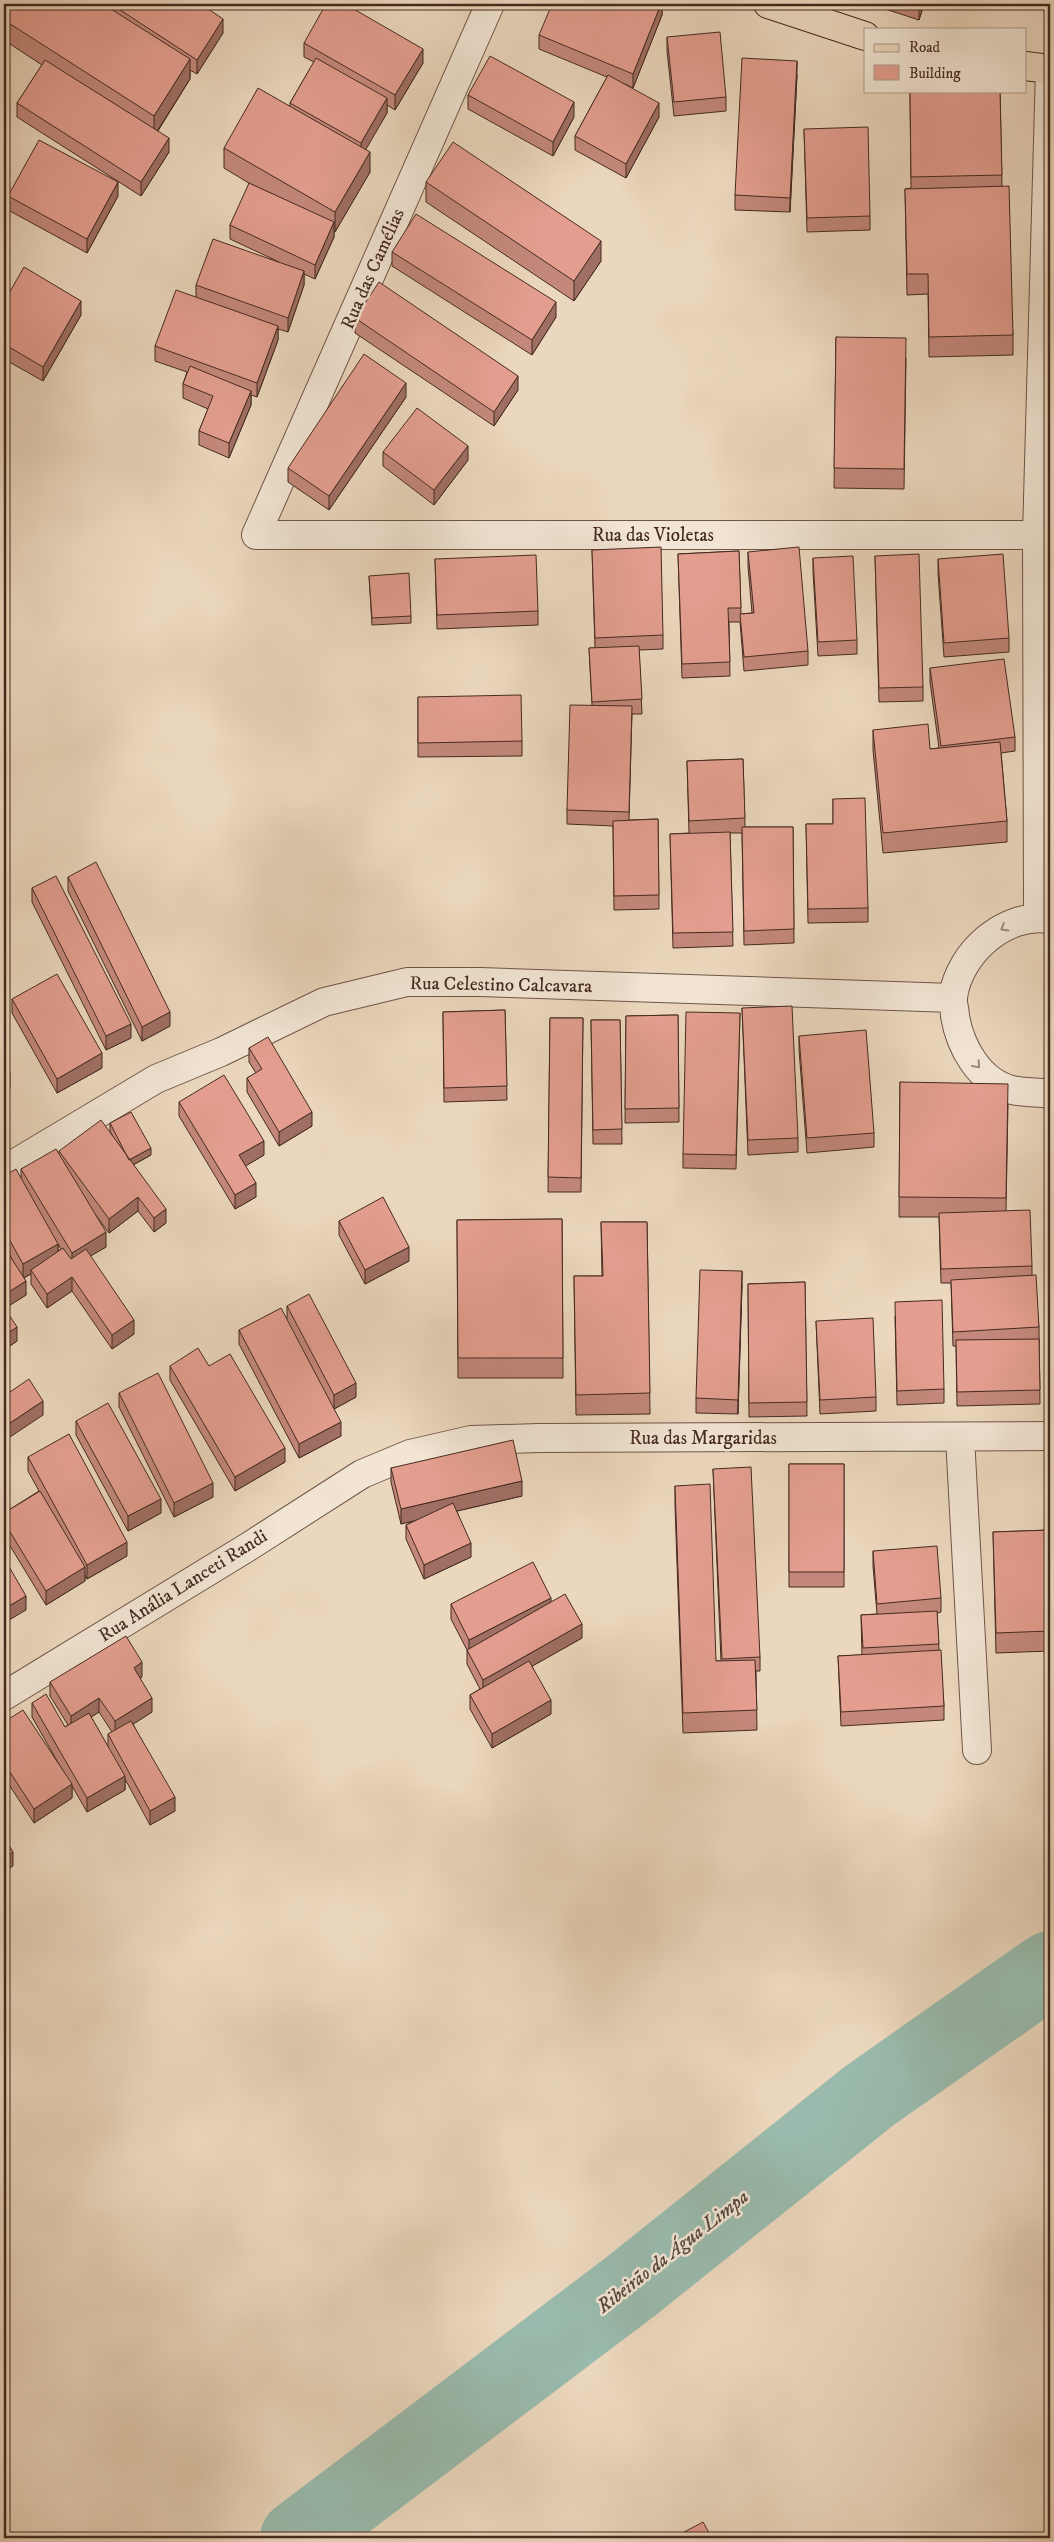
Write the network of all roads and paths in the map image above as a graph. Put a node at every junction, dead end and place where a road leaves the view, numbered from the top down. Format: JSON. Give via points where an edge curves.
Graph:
{"nodes":[{"id":1,"x":490,"y":4,"type":"edge"},
{"id":2,"x":768,"y":4,"type":"edge"},
{"id":3,"x":864,"y":36,"type":"edge"},
{"id":4,"x":1026,"y":66,"type":"edge"},
{"id":5,"x":1050,"y":69,"type":"edge"},
{"id":6,"x":256,"y":535,"type":"joint"},
{"id":7,"x":1044,"y":535,"type":"edge"},
{"id":8,"x":1044,"y":918,"type":"edge"},
{"id":9,"x":953,"y":998,"type":"junction"},
{"id":10,"x":1050,"y":1094,"type":"edge"},
{"id":11,"x":4,"y":1170,"type":"edge"},
{"id":12,"x":1050,"y":1436,"type":"edge"},
{"id":13,"x":960,"y":1437,"type":"junction"},
{"id":14,"x":362,"y":1474,"type":"joint"},
{"id":15,"x":4,"y":1696,"type":"edge"},
{"id":16,"x":977,"y":1750,"type":"dead end"}],
"edges":[{"from":1,"to":6,"type":"street","name":"Rua das Camélias"},
{"from":2,"to":3,"type":"main road"},
{"from":4,"to":5,"type":"main road"},
{"from":5,"to":7,"type":"street"},
{"from":6,"to":7,"type":"street","name":"Rua das Violetas"},
{"from":7,"to":8,"type":"street"},
{"from":8,"to":9,"type":"street","one_way":true,"via":[[1011,924],[987,938],[968,959]]},
{"from":9,"to":10,"type":"street","one_way":true,"via":[[958,1033],[966,1052],[978,1067],[1012,1090]]},
{"from":9,"to":11,"type":"street","name":"Rua Celestino Calcavara","via":[[407,982],[324,1002],[221,1052],[156,1079]]},
{"from":12,"to":13,"type":"street","name":"Rua das Margaridas"},
{"from":13,"to":14,"type":"street","name":"Rua das Margaridas","via":[[471,1440],[410,1454]]},
{"from":13,"to":16,"type":"street"},
{"from":14,"to":15,"type":"street","name":"Rua Anália Lanceti Randi"}]}
